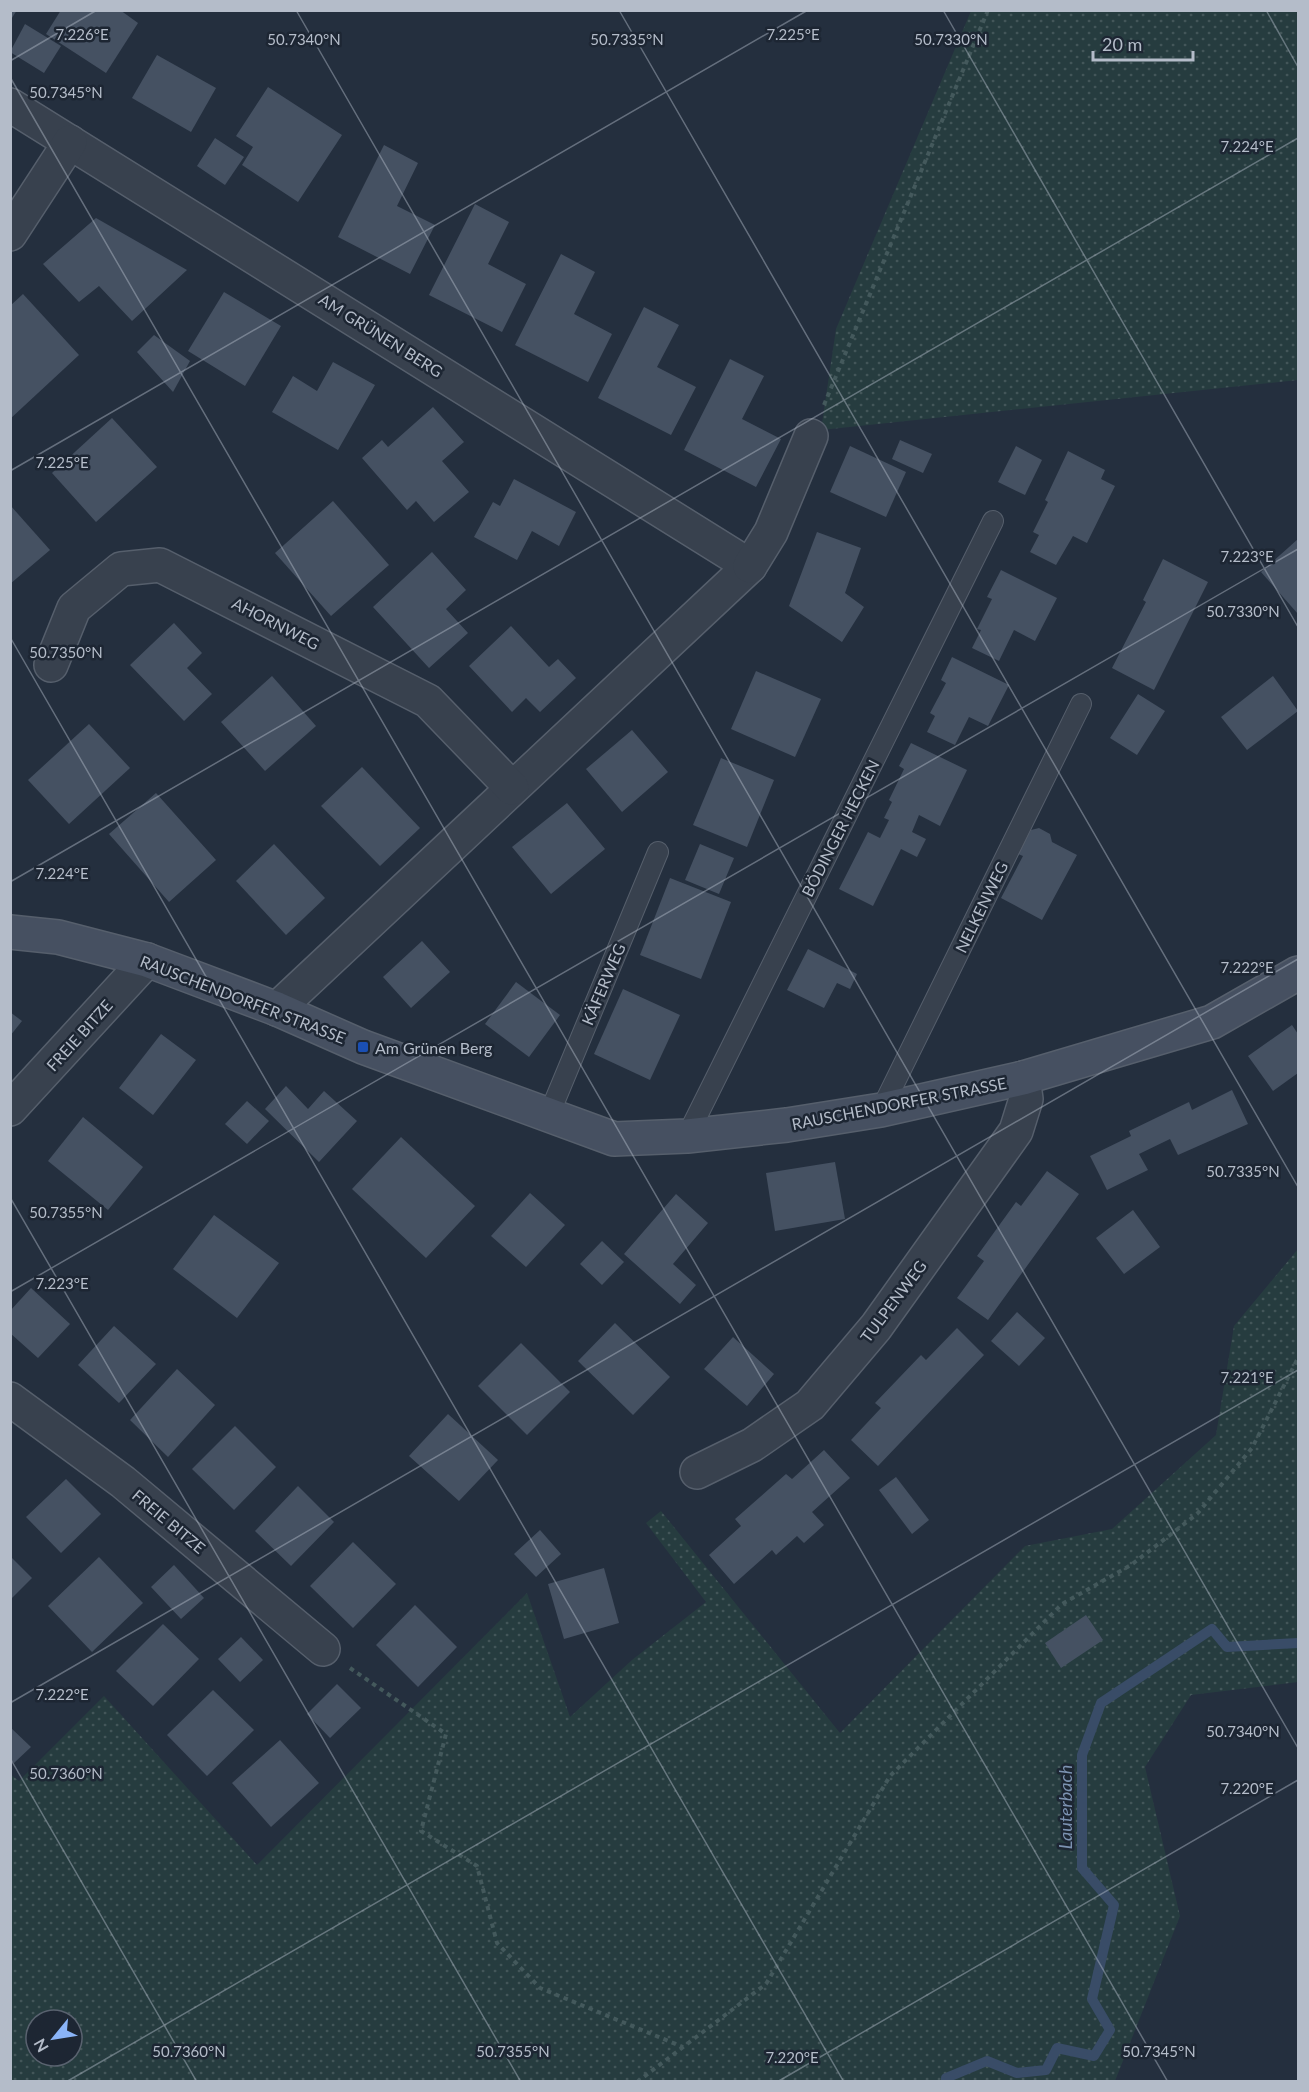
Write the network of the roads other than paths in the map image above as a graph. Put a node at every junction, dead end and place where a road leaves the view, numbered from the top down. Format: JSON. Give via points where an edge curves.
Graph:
{"nodes":[{"id":1,"x":10,"y":105,"type":"edge"},
{"id":2,"x":70,"y":142,"type":"junction"},
{"id":3,"x":10,"y":234,"type":"edge"},
{"id":4,"x":811,"y":436,"type":"road end"},
{"id":5,"x":993,"y":521,"type":"dead end"},
{"id":6,"x":750,"y":566,"type":"junction"},
{"id":7,"x":51,"y":664,"type":"dead end"},
{"id":8,"x":1081,"y":704,"type":"dead end"},
{"id":9,"x":512,"y":788,"type":"junction"},
{"id":10,"x":658,"y":852,"type":"dead end"},
{"id":11,"x":10,"y":932,"type":"edge"},
{"id":12,"x":147,"y":960,"type":"junction"},
{"id":13,"x":1299,"y":973,"type":"edge"},
{"id":14,"x":277,"y":1009,"type":"junction"},
{"id":15,"x":1023,"y":1078,"type":"junction"},
{"id":16,"x":10,"y":1109,"type":"edge"},
{"id":17,"x":881,"y":1110,"type":"junction"},
{"id":18,"x":548,"y":1117,"type":"junction"},
{"id":19,"x":687,"y":1136,"type":"junction"},
{"id":20,"x":10,"y":1399,"type":"edge"},
{"id":21,"x":697,"y":1472,"type":"dead end"},
{"id":22,"x":323,"y":1648,"type":"road end"}],
"edges":[{"from":1,"to":2,"type":"street","name":"AM GRÜNEN BERG"},
{"from":2,"to":3,"type":"street"},
{"from":2,"to":6,"type":"street","name":"AM GRÜNEN BERG"},
{"from":4,"to":6,"type":"street","via":[[771,532]]},
{"from":5,"to":19,"type":"lane","name":"BÖDINGER HECKEN"},
{"from":6,"to":9,"type":"street"},
{"from":7,"to":9,"type":"street","name":"AHORNWEG","via":[[74,608],[121,569],[160,565],[428,701]]},
{"from":8,"to":17,"type":"lane","name":"NELKENWEG"},
{"from":9,"to":14,"type":"street"},
{"from":10,"to":18,"type":"lane","name":"KÄFERWEG"},
{"from":11,"to":12,"type":"street","name":"RAUSCHENDORFER STRASSE","via":[[58,937]]},
{"from":12,"to":14,"type":"street","name":"RAUSCHENDORFER STRASSE"},
{"from":12,"to":16,"type":"street","name":"FREIE BITZE"},
{"from":13,"to":15,"type":"street","name":"RAUSCHENDORFER STRASSE","via":[[1212,1022]]},
{"from":14,"to":18,"type":"street","name":"RAUSCHENDORFER STRASSE","via":[[363,1047]]},
{"from":15,"to":17,"type":"street","name":"RAUSCHENDORFER STRASSE"},
{"from":15,"to":21,"type":"street","name":"TULPENWEG","via":[[1026,1099],[1016,1131],[876,1327],[810,1406],[752,1445]]},
{"from":17,"to":19,"type":"street","name":"RAUSCHENDORFER STRASSE"},
{"from":18,"to":19,"type":"street","name":"RAUSCHENDORFER STRASSE","via":[[614,1139]]},
{"from":20,"to":22,"type":"street","name":"FREIE BITZE","via":[[123,1482]]}]}
